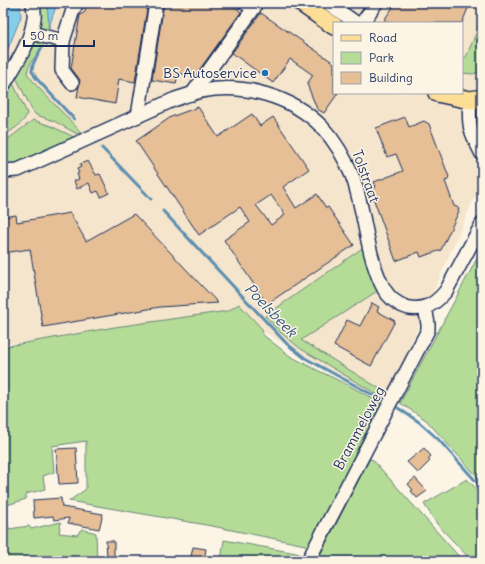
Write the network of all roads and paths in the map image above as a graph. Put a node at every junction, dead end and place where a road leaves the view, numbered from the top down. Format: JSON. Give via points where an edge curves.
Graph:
{"nodes":[{"id":1,"x":33,"y":3,"type":"edge"},
{"id":2,"x":77,"y":3,"type":"edge"},
{"id":3,"x":156,"y":3,"type":"edge"},
{"id":4,"x":245,"y":3,"type":"edge"},
{"id":5,"x":301,"y":3,"type":"edge"},
{"id":6,"x":328,"y":3,"type":"edge"},
{"id":7,"x":376,"y":3,"type":"edge"},
{"id":8,"x":355,"y":22,"type":"edge"},
{"id":9,"x":363,"y":22,"type":"edge"},
{"id":10,"x":333,"y":25,"type":"edge"},
{"id":11,"x":31,"y":33,"type":"junction"},
{"id":12,"x":63,"y":41,"type":"junction"},
{"id":13,"x":72,"y":83,"type":"dead end"},
{"id":14,"x":3,"y":86,"type":"edge"},
{"id":15,"x":192,"y":94,"type":"junction"},
{"id":16,"x":444,"y":94,"type":"edge"},
{"id":17,"x":476,"y":99,"type":"edge"},
{"id":18,"x":138,"y":116,"type":"junction"},
{"id":19,"x":482,"y":154,"type":"edge"},
{"id":20,"x":3,"y":171,"type":"edge"},
{"id":21,"x":482,"y":224,"type":"edge"},
{"id":22,"x":425,"y":307,"type":"junction"},
{"id":23,"x":308,"y":561,"type":"edge"}],
"edges":[{"from":1,"to":11,"type":"street"},
{"from":2,"to":12,"type":"street"},
{"from":3,"to":18,"type":"street"},
{"from":4,"to":15,"type":"street","via":[[254,8]]},
{"from":5,"to":10,"type":"main road"},
{"from":6,"to":8,"type":"street"},
{"from":7,"to":9,"type":"street"},
{"from":11,"to":12,"type":"street"},
{"from":11,"to":14,"type":"street"},
{"from":12,"to":13,"type":"street","via":[[62,70]]},
{"from":15,"to":18,"type":"street","name":"Tolstraat"},
{"from":15,"to":22,"type":"street","name":"Tolstraat","via":[[228,89],[253,91],[302,111],[321,126],[342,154],[353,178],[374,264],[385,291],[401,306]]},
{"from":16,"to":17,"type":"main road"},
{"from":17,"to":19,"type":"street","via":[[469,124]]},
{"from":18,"to":20,"type":"street","name":"Tolstraat","via":[[18,170]]},
{"from":21,"to":22,"type":"street","via":[[446,291]]},
{"from":22,"to":23,"type":"street","name":"Brammeloweg","via":[[428,330]]}]}
